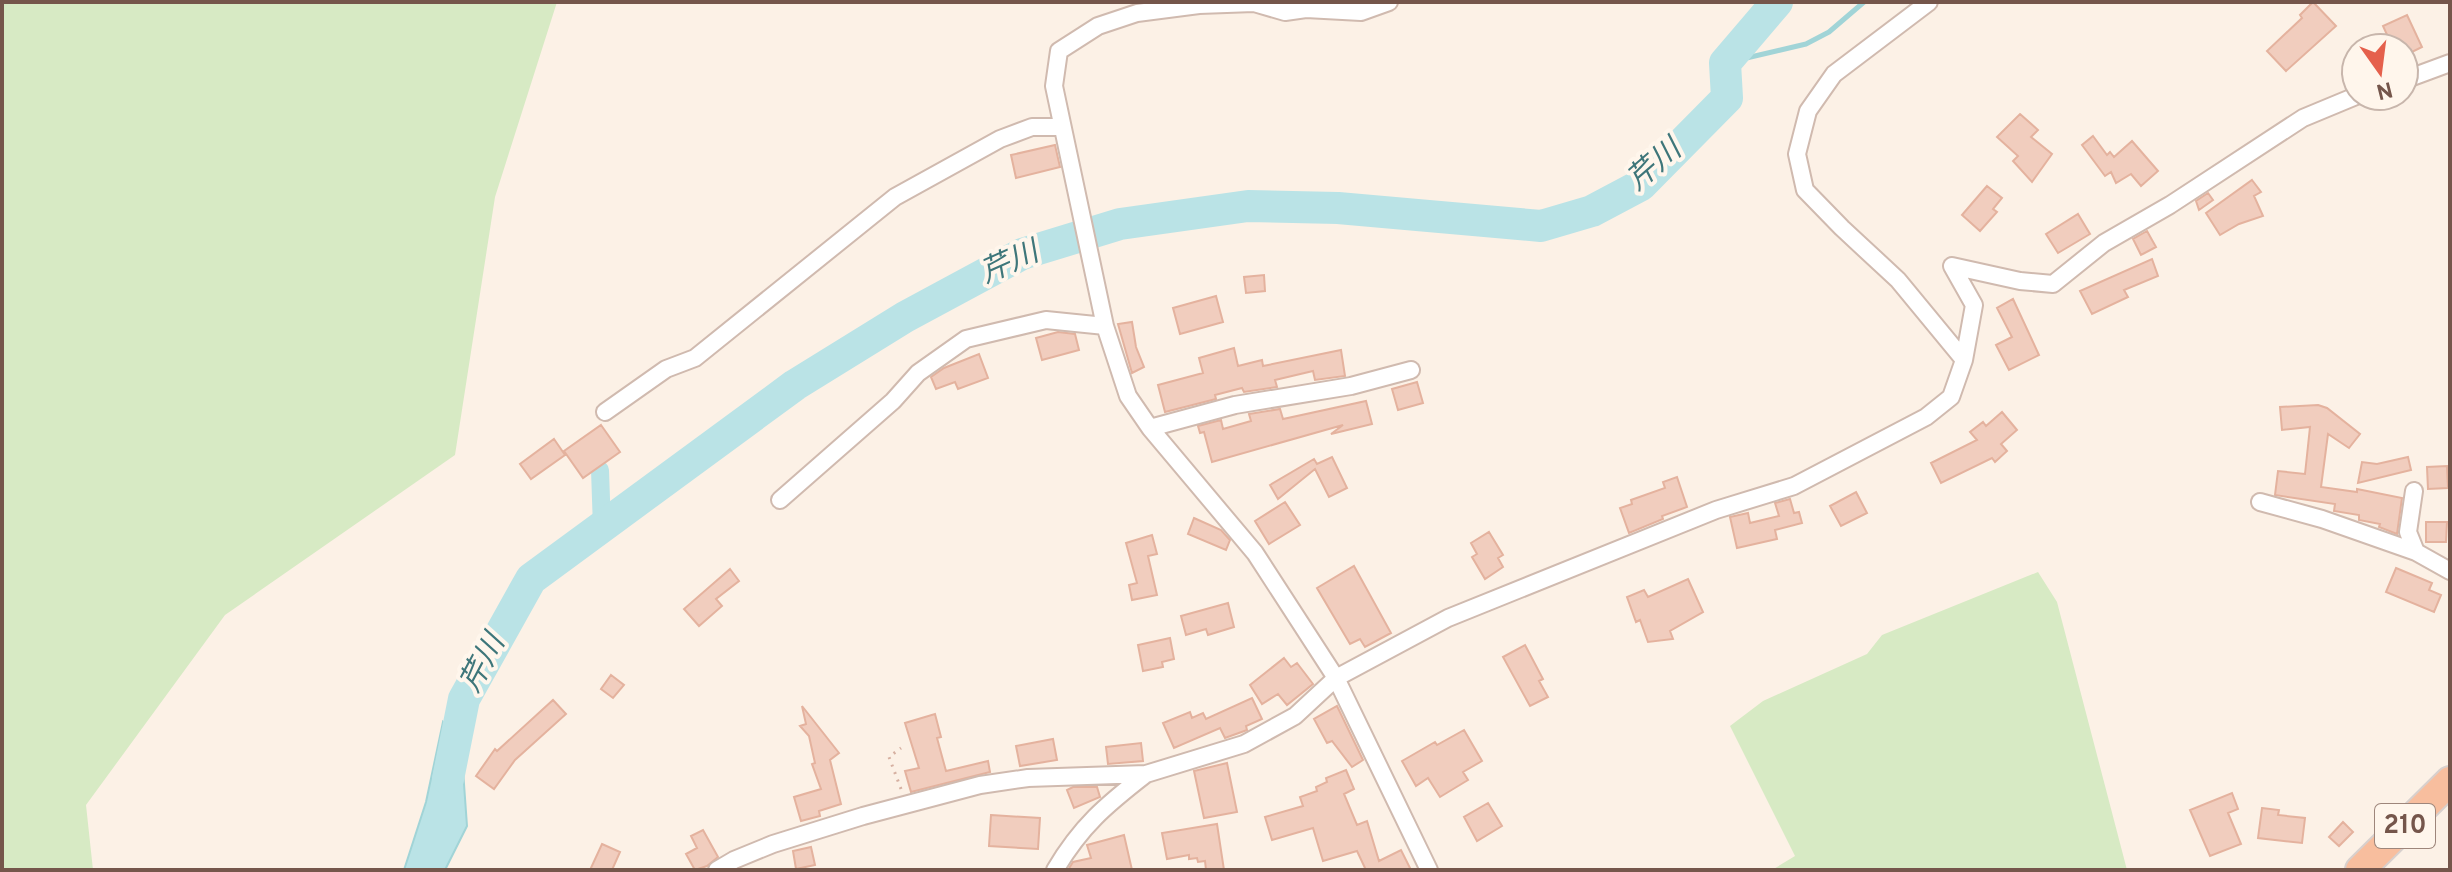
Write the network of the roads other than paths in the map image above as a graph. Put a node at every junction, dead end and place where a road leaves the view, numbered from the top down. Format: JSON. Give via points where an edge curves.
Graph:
{"nodes":[{"id":1,"x":1389,"y":2,"type":"edge"},
{"id":2,"x":1929,"y":2,"type":"edge"},
{"id":3,"x":2450,"y":63,"type":"edge"},
{"id":4,"x":2420,"y":74,"type":"edge"},
{"id":5,"x":2340,"y":103,"type":"edge"},
{"id":6,"x":1060,"y":127,"type":"junction"},
{"id":7,"x":1105,"y":326,"type":"junction"},
{"id":8,"x":1964,"y":360,"type":"junction"},
{"id":9,"x":1411,"y":370,"type":"dead end"},
{"id":10,"x":605,"y":412,"type":"dead end"},
{"id":11,"x":1150,"y":428,"type":"junction"},
{"id":12,"x":2414,"y":491,"type":"dead end"},
{"id":13,"x":780,"y":500,"type":"dead end"},
{"id":14,"x":2260,"y":502,"type":"dead end"},
{"id":15,"x":2416,"y":552,"type":"junction"},
{"id":16,"x":2450,"y":571,"type":"edge"},
{"id":17,"x":1336,"y":678,"type":"junction"},
{"id":18,"x":1146,"y":774,"type":"junction"},
{"id":19,"x":2450,"y":781,"type":"edge"},
{"id":20,"x":717,"y":870,"type":"edge"},
{"id":21,"x":1055,"y":870,"type":"edge"},
{"id":22,"x":1429,"y":870,"type":"edge"},
{"id":23,"x":2360,"y":870,"type":"edge"}],
"edges":[{"from":1,"to":6,"type":"street","via":[[1361,12],[1285,12],[1254,3],[1199,5],[1137,13],[1098,26],[1059,51],[1054,86]]},
{"from":2,"to":8,"type":"street","via":[[1834,74],[1808,111],[1797,154],[1805,190],[1898,280]]},
{"from":3,"to":4,"type":"street"},
{"from":5,"to":8,"type":"street","via":[[2303,118],[2104,243],[2053,284],[1952,266],[1974,305]]},
{"from":6,"to":7,"type":"street"},
{"from":6,"to":10,"type":"street","via":[[1032,127],[1000,139],[895,197],[695,358],[666,369]]},
{"from":7,"to":11,"type":"street","via":[[1128,396]]},
{"from":7,"to":13,"type":"street","via":[[1046,320],[966,339],[918,373]]},
{"from":8,"to":17,"type":"street","via":[[1951,397],[1874,446],[1794,486],[1716,510],[1448,618]]},
{"from":9,"to":11,"type":"street","via":[[1235,405]]},
{"from":11,"to":17,"type":"street","via":[[1255,553]]},
{"from":12,"to":15,"type":"street","via":[[2408,532]]},
{"from":14,"to":15,"type":"street"},
{"from":15,"to":16,"type":"street"},
{"from":17,"to":18,"type":"street","via":[[1295,716],[1244,744]]},
{"from":17,"to":22,"type":"street"},
{"from":18,"to":20,"type":"street","via":[[980,785],[773,844]]},
{"from":18,"to":21,"type":"street","via":[[1103,808],[1073,840]]},
{"from":19,"to":23,"type":"highway","number":"210"}]}
